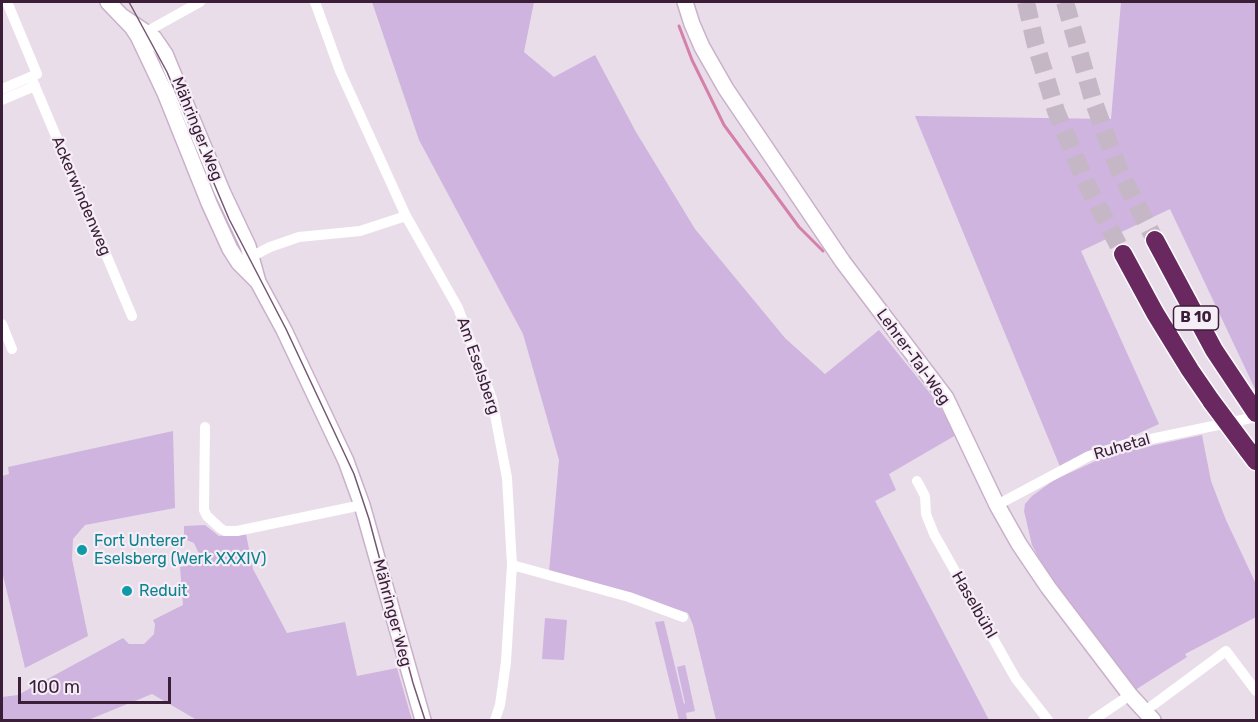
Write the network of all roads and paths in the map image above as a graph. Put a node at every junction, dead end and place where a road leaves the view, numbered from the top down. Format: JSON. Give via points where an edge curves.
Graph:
{"nodes":[{"id":1,"x":7,"y":2,"type":"edge"},
{"id":2,"x":108,"y":2,"type":"edge"},
{"id":3,"x":200,"y":2,"type":"edge"},
{"id":4,"x":315,"y":2,"type":"edge"},
{"id":5,"x":685,"y":2,"type":"edge"},
{"id":6,"x":142,"y":34,"type":"junction"},
{"id":7,"x":34,"y":79,"type":"junction"},
{"id":8,"x":2,"y":89,"type":"edge"},
{"id":9,"x":2,"y":100,"type":"edge"},
{"id":10,"x":406,"y":216,"type":"junction"},
{"id":11,"x":1155,"y":240,"type":"tunnel mouth"},
{"id":12,"x":1123,"y":254,"type":"tunnel mouth"},
{"id":13,"x":246,"y":260,"type":"junction"},
{"id":14,"x":132,"y":316,"type":"dead end"},
{"id":15,"x":2,"y":324,"type":"edge"},
{"id":16,"x":12,"y":349,"type":"dead end"},
{"id":17,"x":1257,"y":415,"type":"edge"},
{"id":18,"x":205,"y":427,"type":"dead end"},
{"id":19,"x":1252,"y":455,"type":"edge"},
{"id":20,"x":917,"y":481,"type":"dead end"},
{"id":21,"x":362,"y":505,"type":"junction"},
{"id":22,"x":996,"y":505,"type":"junction"},
{"id":23,"x":512,"y":566,"type":"junction"},
{"id":24,"x":683,"y":617,"type":"dead end"},
{"id":25,"x":1257,"y":691,"type":"edge"},
{"id":26,"x":1130,"y":695,"type":"junction"},
{"id":27,"x":1149,"y":716,"type":"edge"},
{"id":28,"x":423,"y":720,"type":"edge"},
{"id":29,"x":495,"y":720,"type":"edge"},
{"id":30,"x":1048,"y":720,"type":"edge"},
{"id":31,"x":1093,"y":720,"type":"edge"}],
"edges":[{"from":1,"to":7,"type":"street","name":"Ackerwindenweg"},
{"from":2,"to":6,"type":"street","name":"Mähringer Weg"},
{"from":3,"to":6,"type":"street"},
{"from":4,"to":10,"type":"street","name":"Am Eselsberg","via":[[340,71]]},
{"from":5,"to":22,"type":"street","name":"Lehrer-Tal-Weg","via":[[702,47],[738,108],[843,262],[946,398]]},
{"from":6,"to":13,"type":"street","name":"Mähringer Weg","via":[[217,220]]},
{"from":7,"to":8,"type":"street"},
{"from":7,"to":9,"type":"street"},
{"from":7,"to":14,"type":"street","name":"Ackerwindenweg"},
{"from":10,"to":13,"type":"street","via":[[360,231],[299,237]]},
{"from":10,"to":23,"type":"street","name":"Am Eselsberg","via":[[458,308],[492,399],[507,478]]},
{"from":11,"to":17,"type":"highway","number":"B 10","via":[[1214,350]]},
{"from":12,"to":19,"type":"highway","number":"B 10","bridge":true,"via":[[1161,323]]},
{"from":13,"to":21,"type":"street","name":"Mähringer Weg","via":[[338,443]]},
{"from":15,"to":16,"type":"street"},
{"from":17,"to":22,"type":"street","name":"Ruhetal","via":[[1089,456]]},
{"from":18,"to":21,"type":"street","via":[[204,510],[211,522],[225,531]]},
{"from":20,"to":30,"type":"street","name":"Haselbühl","via":[[925,496],[926,514],[934,534],[1016,679]]},
{"from":21,"to":28,"type":"street","name":"Mähringer Weg"},
{"from":22,"to":26,"type":"street","name":"Lehrer-Tal-Weg","via":[[1048,587]]},
{"from":23,"to":24,"type":"street","via":[[629,597]]},
{"from":23,"to":29,"type":"street","name":"Am Eselsberg","via":[[506,662]]},
{"from":25,"to":27,"type":"street","name":"Lehrer-Tal-Weg","via":[[1226,651]]},
{"from":26,"to":27,"type":"street","name":"Lehrer-Tal-Weg"},
{"from":26,"to":31,"type":"street"}]}
